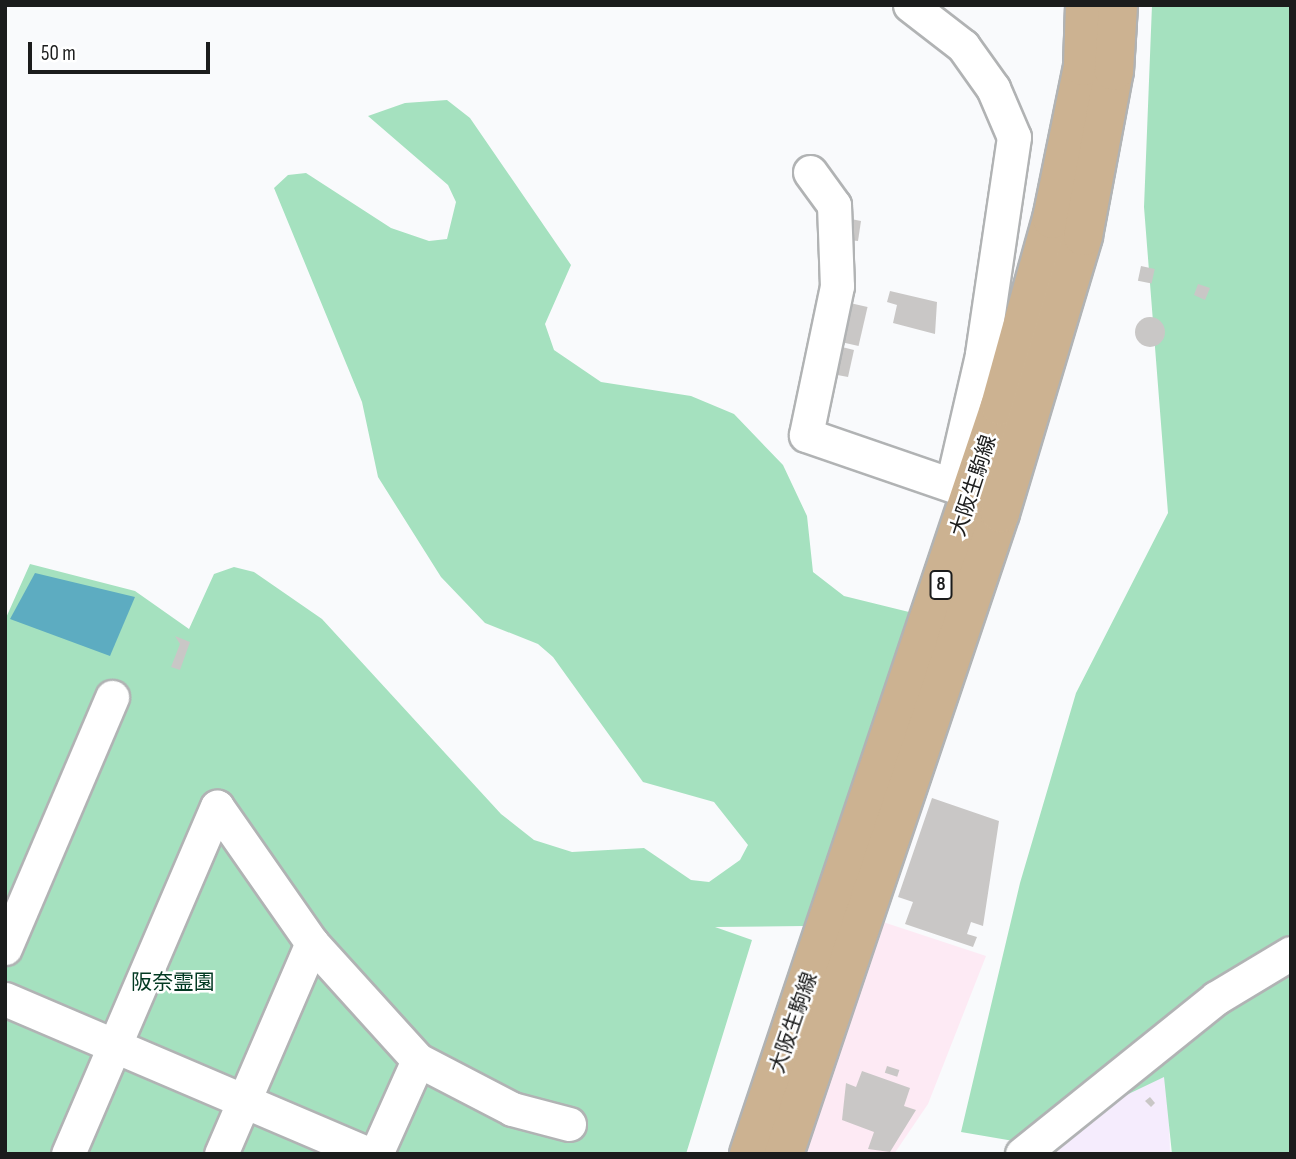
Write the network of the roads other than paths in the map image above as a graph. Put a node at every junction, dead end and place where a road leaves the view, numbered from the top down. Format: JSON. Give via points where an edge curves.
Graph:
{"nodes":[{"id":1,"x":910,"y":5,"type":"edge"},
{"id":2,"x":1084,"y":5,"type":"edge"},
{"id":3,"x":1118,"y":5,"type":"edge"},
{"id":4,"x":810,"y":172,"type":"dead end"},
{"id":5,"x":962,"y":489,"type":"junction"},
{"id":6,"x":112,"y":697,"type":"dead end"},
{"id":7,"x":312,"y":943,"type":"junction"},
{"id":8,"x":5,"y":948,"type":"edge"},
{"id":9,"x":1291,"y":953,"type":"edge"},
{"id":10,"x":5,"y":999,"type":"edge"},
{"id":11,"x":115,"y":1045,"type":"junction"},
{"id":12,"x":418,"y":1060,"type":"junction"},
{"id":13,"x":244,"y":1100,"type":"junction"},
{"id":14,"x":569,"y":1124,"type":"dead end"},
{"id":15,"x":68,"y":1154,"type":"edge"},
{"id":16,"x":221,"y":1154,"type":"edge"},
{"id":17,"x":369,"y":1154,"type":"edge"},
{"id":18,"x":376,"y":1154,"type":"edge"},
{"id":19,"x":749,"y":1154,"type":"edge"},
{"id":20,"x":784,"y":1154,"type":"edge"},
{"id":21,"x":1022,"y":1154,"type":"edge"}],
"edges":[{"from":1,"to":5,"type":"lane","via":[[963,46],[993,88],[1014,137]]},
{"from":2,"to":5,"type":"main road","name":"大阪生駒線","number":"8","via":[[1083,66],[1052,219]]},
{"from":3,"to":20,"type":"main road","name":"大阪生駒線","number":"8","via":[[1114,71],[1083,236],[1000,513]]},
{"from":4,"to":5,"type":"lane","via":[[834,205],[837,286],[806,435]]},
{"from":5,"to":19,"type":"main road","name":"大阪生駒線","number":"8"},
{"from":6,"to":8,"type":"lane"},
{"from":7,"to":11,"type":"lane","via":[[217,807]]},
{"from":7,"to":12,"type":"lane"},
{"from":7,"to":13,"type":"lane"},
{"from":9,"to":21,"type":"lane","via":[[1216,998]]},
{"from":10,"to":11,"type":"lane"},
{"from":11,"to":13,"type":"lane"},
{"from":11,"to":15,"type":"lane"},
{"from":12,"to":14,"type":"lane","via":[[512,1109]]},
{"from":12,"to":18,"type":"lane"},
{"from":13,"to":16,"type":"lane"},
{"from":13,"to":17,"type":"lane"}]}
